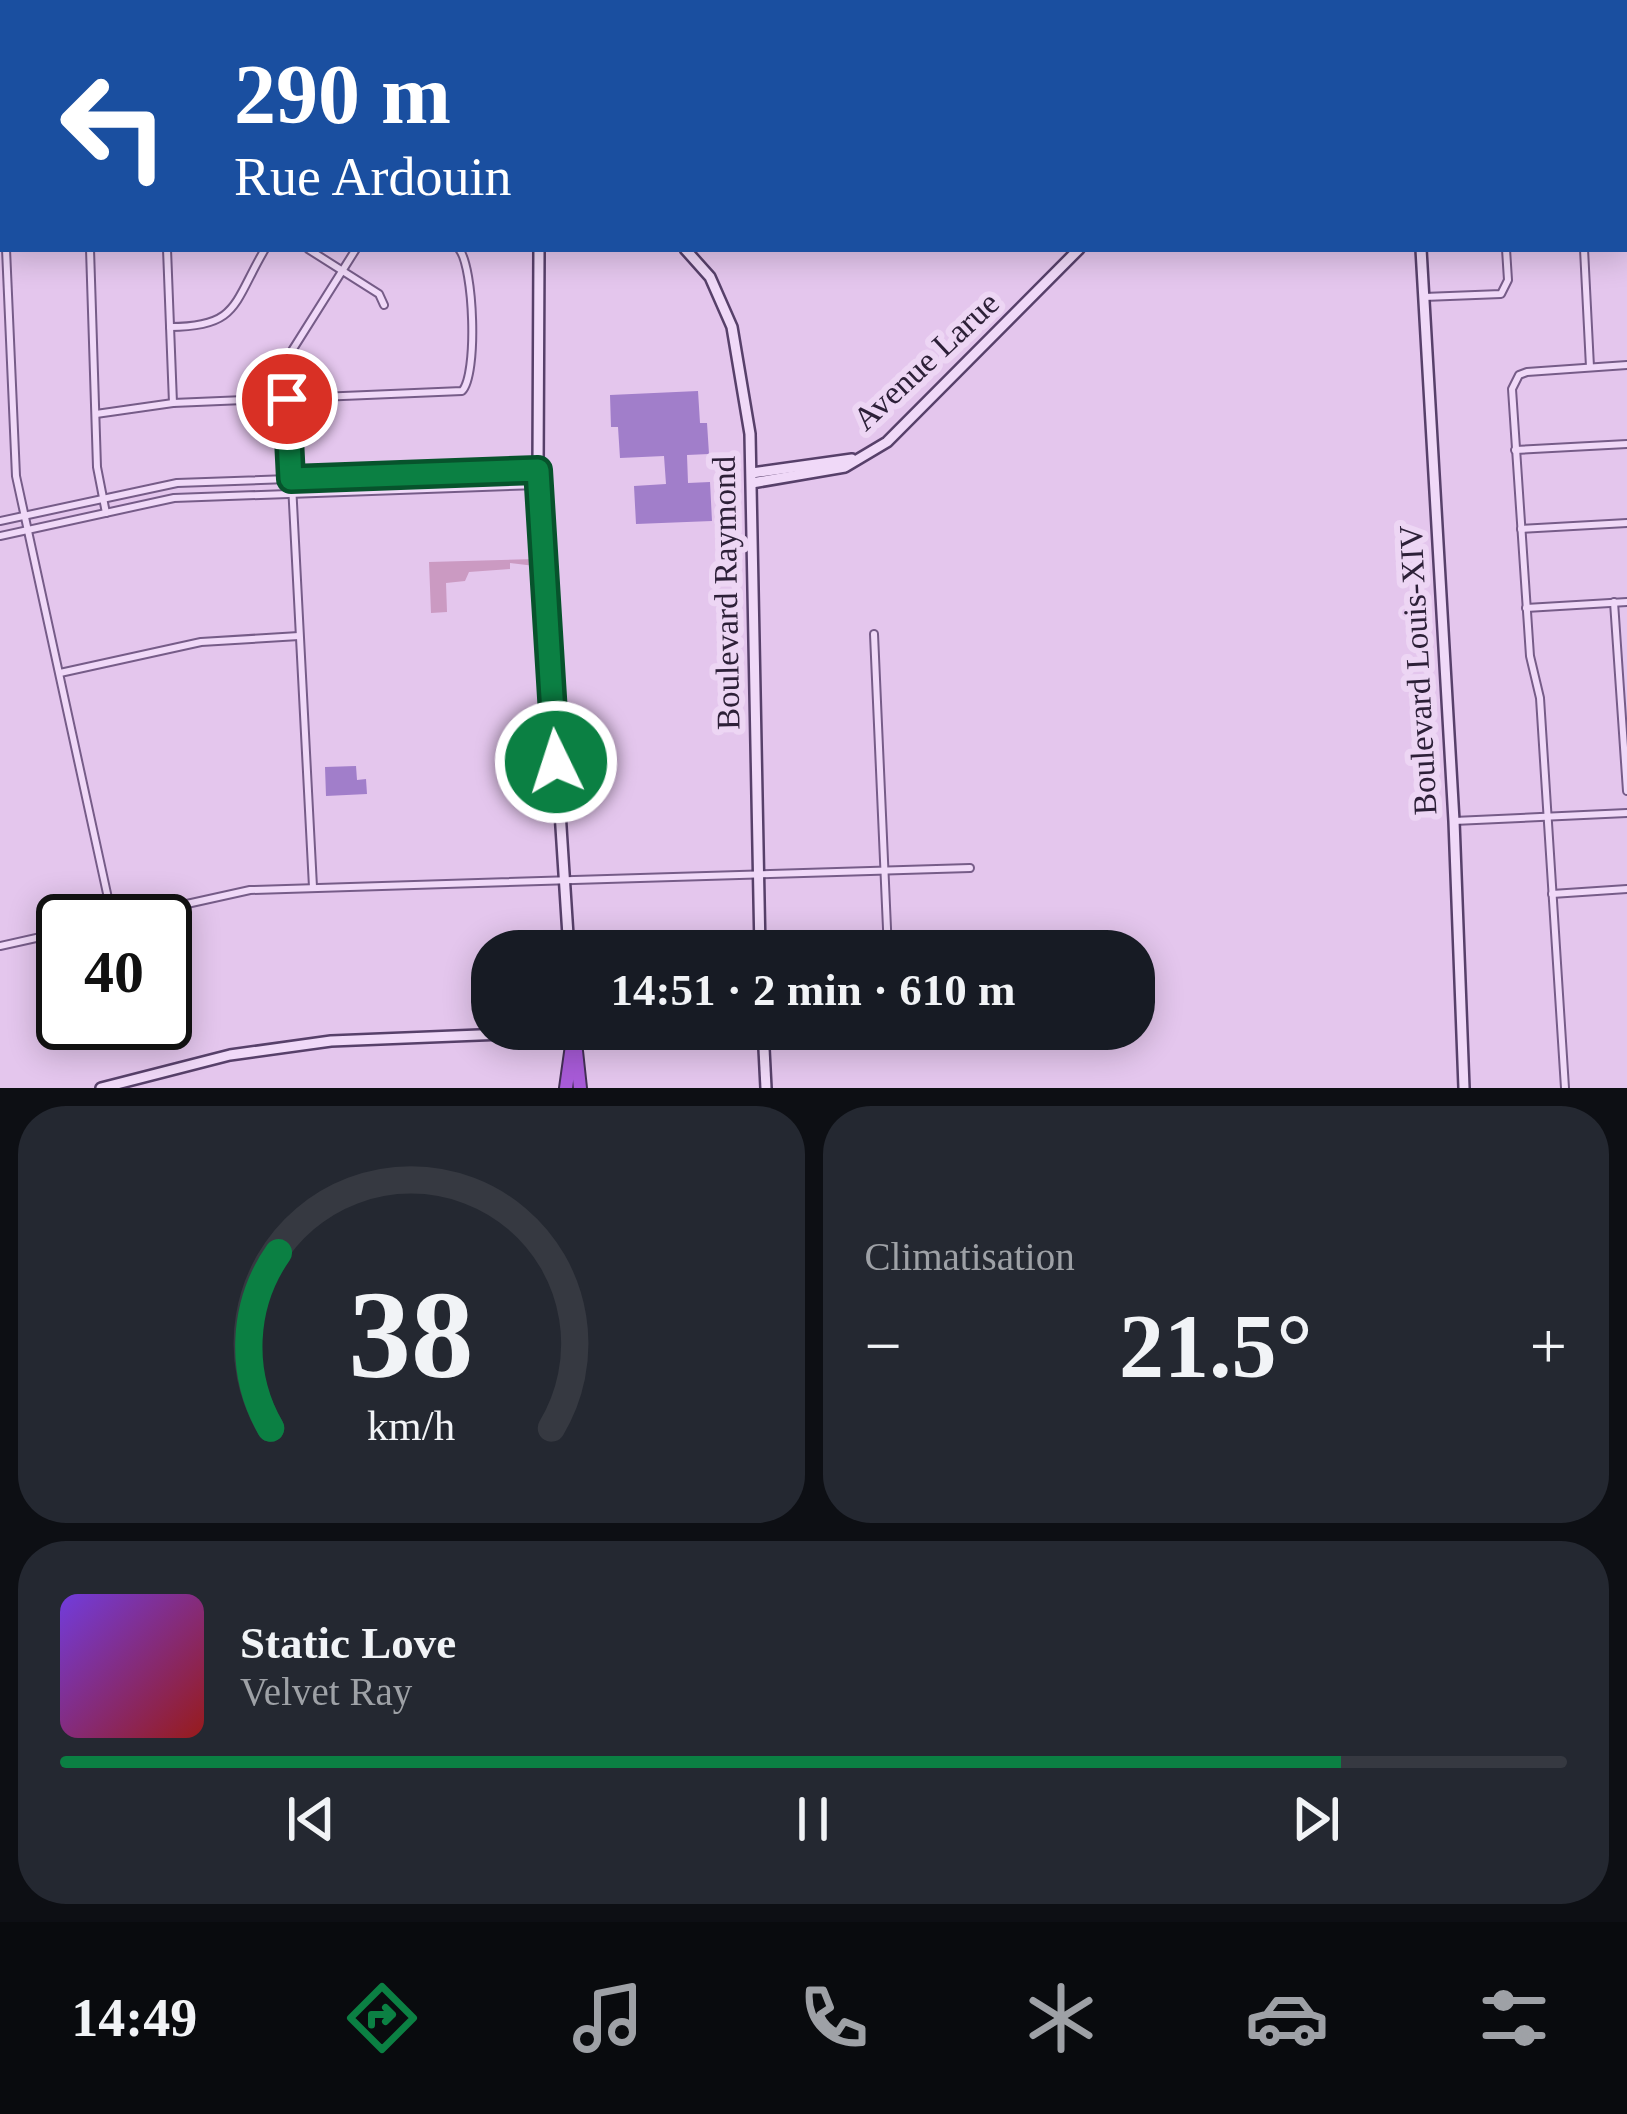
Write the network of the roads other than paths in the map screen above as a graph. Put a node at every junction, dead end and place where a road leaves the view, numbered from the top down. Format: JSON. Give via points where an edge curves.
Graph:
{"nodes":[{"id":1,"x":6,"y":252,"type":"edge"},
{"id":2,"x":90,"y":252,"type":"edge"},
{"id":3,"x":167,"y":252,"type":"edge"},
{"id":4,"x":263,"y":252,"type":"edge"},
{"id":5,"x":313,"y":252,"type":"edge"},
{"id":6,"x":354,"y":252,"type":"edge"},
{"id":7,"x":460,"y":252,"type":"edge"},
{"id":8,"x":538,"y":252,"type":"edge"},
{"id":9,"x":688,"y":252,"type":"edge"},
{"id":10,"x":1076,"y":252,"type":"edge"},
{"id":11,"x":1421,"y":252,"type":"edge"},
{"id":12,"x":1506,"y":252,"type":"edge"},
{"id":13,"x":1584,"y":252,"type":"edge"},
{"id":14,"x":343,"y":271,"type":"junction"},
{"id":15,"x":1424,"y":297,"type":"junction"},
{"id":16,"x":384,"y":305,"type":"dead end"},
{"id":17,"x":170,"y":326,"type":"junction"},
{"id":18,"x":1627,"y":365,"type":"edge"},
{"id":19,"x":1590,"y":367,"type":"junction"},
{"id":20,"x":287,"y":399,"type":"junction"},
{"id":21,"x":173,"y":403,"type":"junction"},
{"id":22,"x":96,"y":413,"type":"junction"},
{"id":23,"x":1627,"y":444,"type":"edge"},
{"id":24,"x":1515,"y":450,"type":"junction"},
{"id":25,"x":538,"y":470,"type":"junction"},
{"id":26,"x":752,"y":478,"type":"junction"},
{"id":27,"x":291,"y":479,"type":"junction"},
{"id":28,"x":539,"y":485,"type":"junction"},
{"id":29,"x":292,"y":493,"type":"junction"},
{"id":30,"x":103,"y":499,"type":"junction"},
{"id":31,"x":106,"y":513,"type":"junction"},
{"id":32,"x":24,"y":516,"type":"junction"},
{"id":33,"x":0,"y":521,"type":"edge"},
{"id":34,"x":1627,"y":523,"type":"edge"},
{"id":35,"x":1521,"y":529,"type":"junction"},
{"id":36,"x":27,"y":530,"type":"junction"},
{"id":37,"x":0,"y":536,"type":"edge"},
{"id":38,"x":1614,"y":602,"type":"junction"},
{"id":39,"x":1627,"y":602,"type":"edge"},
{"id":40,"x":1526,"y":608,"type":"junction"},
{"id":41,"x":874,"y":634,"type":"dead end"},
{"id":42,"x":299,"y":636,"type":"junction"},
{"id":43,"x":59,"y":673,"type":"junction"},
{"id":44,"x":1627,"y":791,"type":"edge"},
{"id":45,"x":1627,"y":813,"type":"edge"},
{"id":46,"x":1547,"y":817,"type":"junction"},
{"id":47,"x":1454,"y":820,"type":"junction"},
{"id":48,"x":970,"y":868,"type":"dead end"},
{"id":49,"x":884,"y":870,"type":"junction"},
{"id":50,"x":757,"y":874,"type":"junction"},
{"id":51,"x":563,"y":880,"type":"junction"},
{"id":52,"x":314,"y":887,"type":"junction"},
{"id":53,"x":1627,"y":889,"type":"edge"},
{"id":54,"x":105,"y":894,"type":"edge"},
{"id":55,"x":1552,"y":894,"type":"junction"},
{"id":56,"x":192,"y":903,"type":"edge"},
{"id":57,"x":567,"y":930,"type":"edge"},
{"id":58,"x":759,"y":930,"type":"edge"},
{"id":59,"x":887,"y":930,"type":"edge"},
{"id":60,"x":36,"y":938,"type":"edge"},
{"id":61,"x":0,"y":946,"type":"edge"},
{"id":62,"x":471,"y":1035,"type":"edge"},
{"id":63,"x":571,"y":1050,"type":"edge"},
{"id":64,"x":576,"y":1050,"type":"edge"},
{"id":65,"x":764,"y":1050,"type":"edge"},
{"id":66,"x":101,"y":1088,"type":"edge"},
{"id":67,"x":566,"y":1088,"type":"edge"},
{"id":68,"x":580,"y":1088,"type":"edge"},
{"id":69,"x":766,"y":1088,"type":"edge"},
{"id":70,"x":1464,"y":1088,"type":"edge"},
{"id":71,"x":1565,"y":1088,"type":"edge"}],
"edges":[{"from":1,"to":32,"type":"street"},
{"from":2,"to":22,"type":"street"},
{"from":3,"to":17,"type":"street"},
{"from":4,"to":17,"type":"street","via":[[225,317],[205,327]]},
{"from":5,"to":14,"type":"street"},
{"from":6,"to":14,"type":"street"},
{"from":7,"to":20,"type":"street","via":[[469,274],[467,387]]},
{"from":8,"to":25,"type":"street"},
{"from":9,"to":26,"type":"street","name":"Boulevard Raymond","via":[[732,327]]},
{"from":10,"to":26,"type":"street","name":"Avenue Larue","via":[[887,442],[845,467]]},
{"from":11,"to":15,"type":"street","name":"Boulevard Louis-XIV"},
{"from":12,"to":15,"type":"street","via":[[1501,294]]},
{"from":13,"to":19,"type":"street"},
{"from":14,"to":16,"type":"street"},
{"from":14,"to":20,"type":"street","via":[[288,357]]},
{"from":15,"to":47,"type":"street","name":"Boulevard Louis-XIV"},
{"from":17,"to":21,"type":"street"},
{"from":18,"to":19,"type":"street"},
{"from":19,"to":24,"type":"street","via":[[1519,375],[1512,389]]},
{"from":20,"to":21,"type":"street"},
{"from":20,"to":27,"type":"street"},
{"from":21,"to":22,"type":"street"},
{"from":22,"to":30,"type":"street"},
{"from":23,"to":24,"type":"street"},
{"from":24,"to":35,"type":"street"},
{"from":25,"to":27,"type":"street"},
{"from":25,"to":28,"type":"street"},
{"from":26,"to":50,"type":"street","name":"Boulevard Raymond"},
{"from":27,"to":29,"type":"street"},
{"from":27,"to":30,"type":"street","via":[[177,483]]},
{"from":28,"to":29,"type":"street"},
{"from":28,"to":51,"type":"street"},
{"from":29,"to":31,"type":"street","via":[[174,498]]},
{"from":29,"to":42,"type":"street"},
{"from":30,"to":31,"type":"street"},
{"from":30,"to":32,"type":"street"},
{"from":31,"to":36,"type":"street"},
{"from":32,"to":33,"type":"street"},
{"from":32,"to":36,"type":"street"},
{"from":34,"to":35,"type":"street"},
{"from":35,"to":40,"type":"street"},
{"from":36,"to":37,"type":"street"},
{"from":36,"to":43,"type":"street"},
{"from":38,"to":39,"type":"street"},
{"from":38,"to":40,"type":"street"},
{"from":38,"to":44,"type":"street"},
{"from":40,"to":46,"type":"street"},
{"from":41,"to":49,"type":"street"},
{"from":42,"to":43,"type":"street","via":[[200,642]]},
{"from":42,"to":52,"type":"street"},
{"from":43,"to":54,"type":"street"},
{"from":45,"to":46,"type":"street"},
{"from":46,"to":47,"type":"street"},
{"from":46,"to":55,"type":"street"},
{"from":47,"to":70,"type":"street","name":"Boulevard Louis-XIV"},
{"from":48,"to":49,"type":"street"},
{"from":49,"to":50,"type":"street"},
{"from":49,"to":59,"type":"street"},
{"from":50,"to":51,"type":"street"},
{"from":50,"to":58,"type":"street","name":"Boulevard Raymond"},
{"from":51,"to":52,"type":"street"},
{"from":51,"to":57,"type":"street"},
{"from":52,"to":56,"type":"street"},
{"from":53,"to":55,"type":"street"},
{"from":55,"to":71,"type":"street"},
{"from":60,"to":61,"type":"street"},
{"from":62,"to":66,"type":"street","via":[[230,1055]]},
{"from":63,"to":67,"type":"highway"},
{"from":64,"to":68,"type":"highway"},
{"from":65,"to":69,"type":"street"}]}
